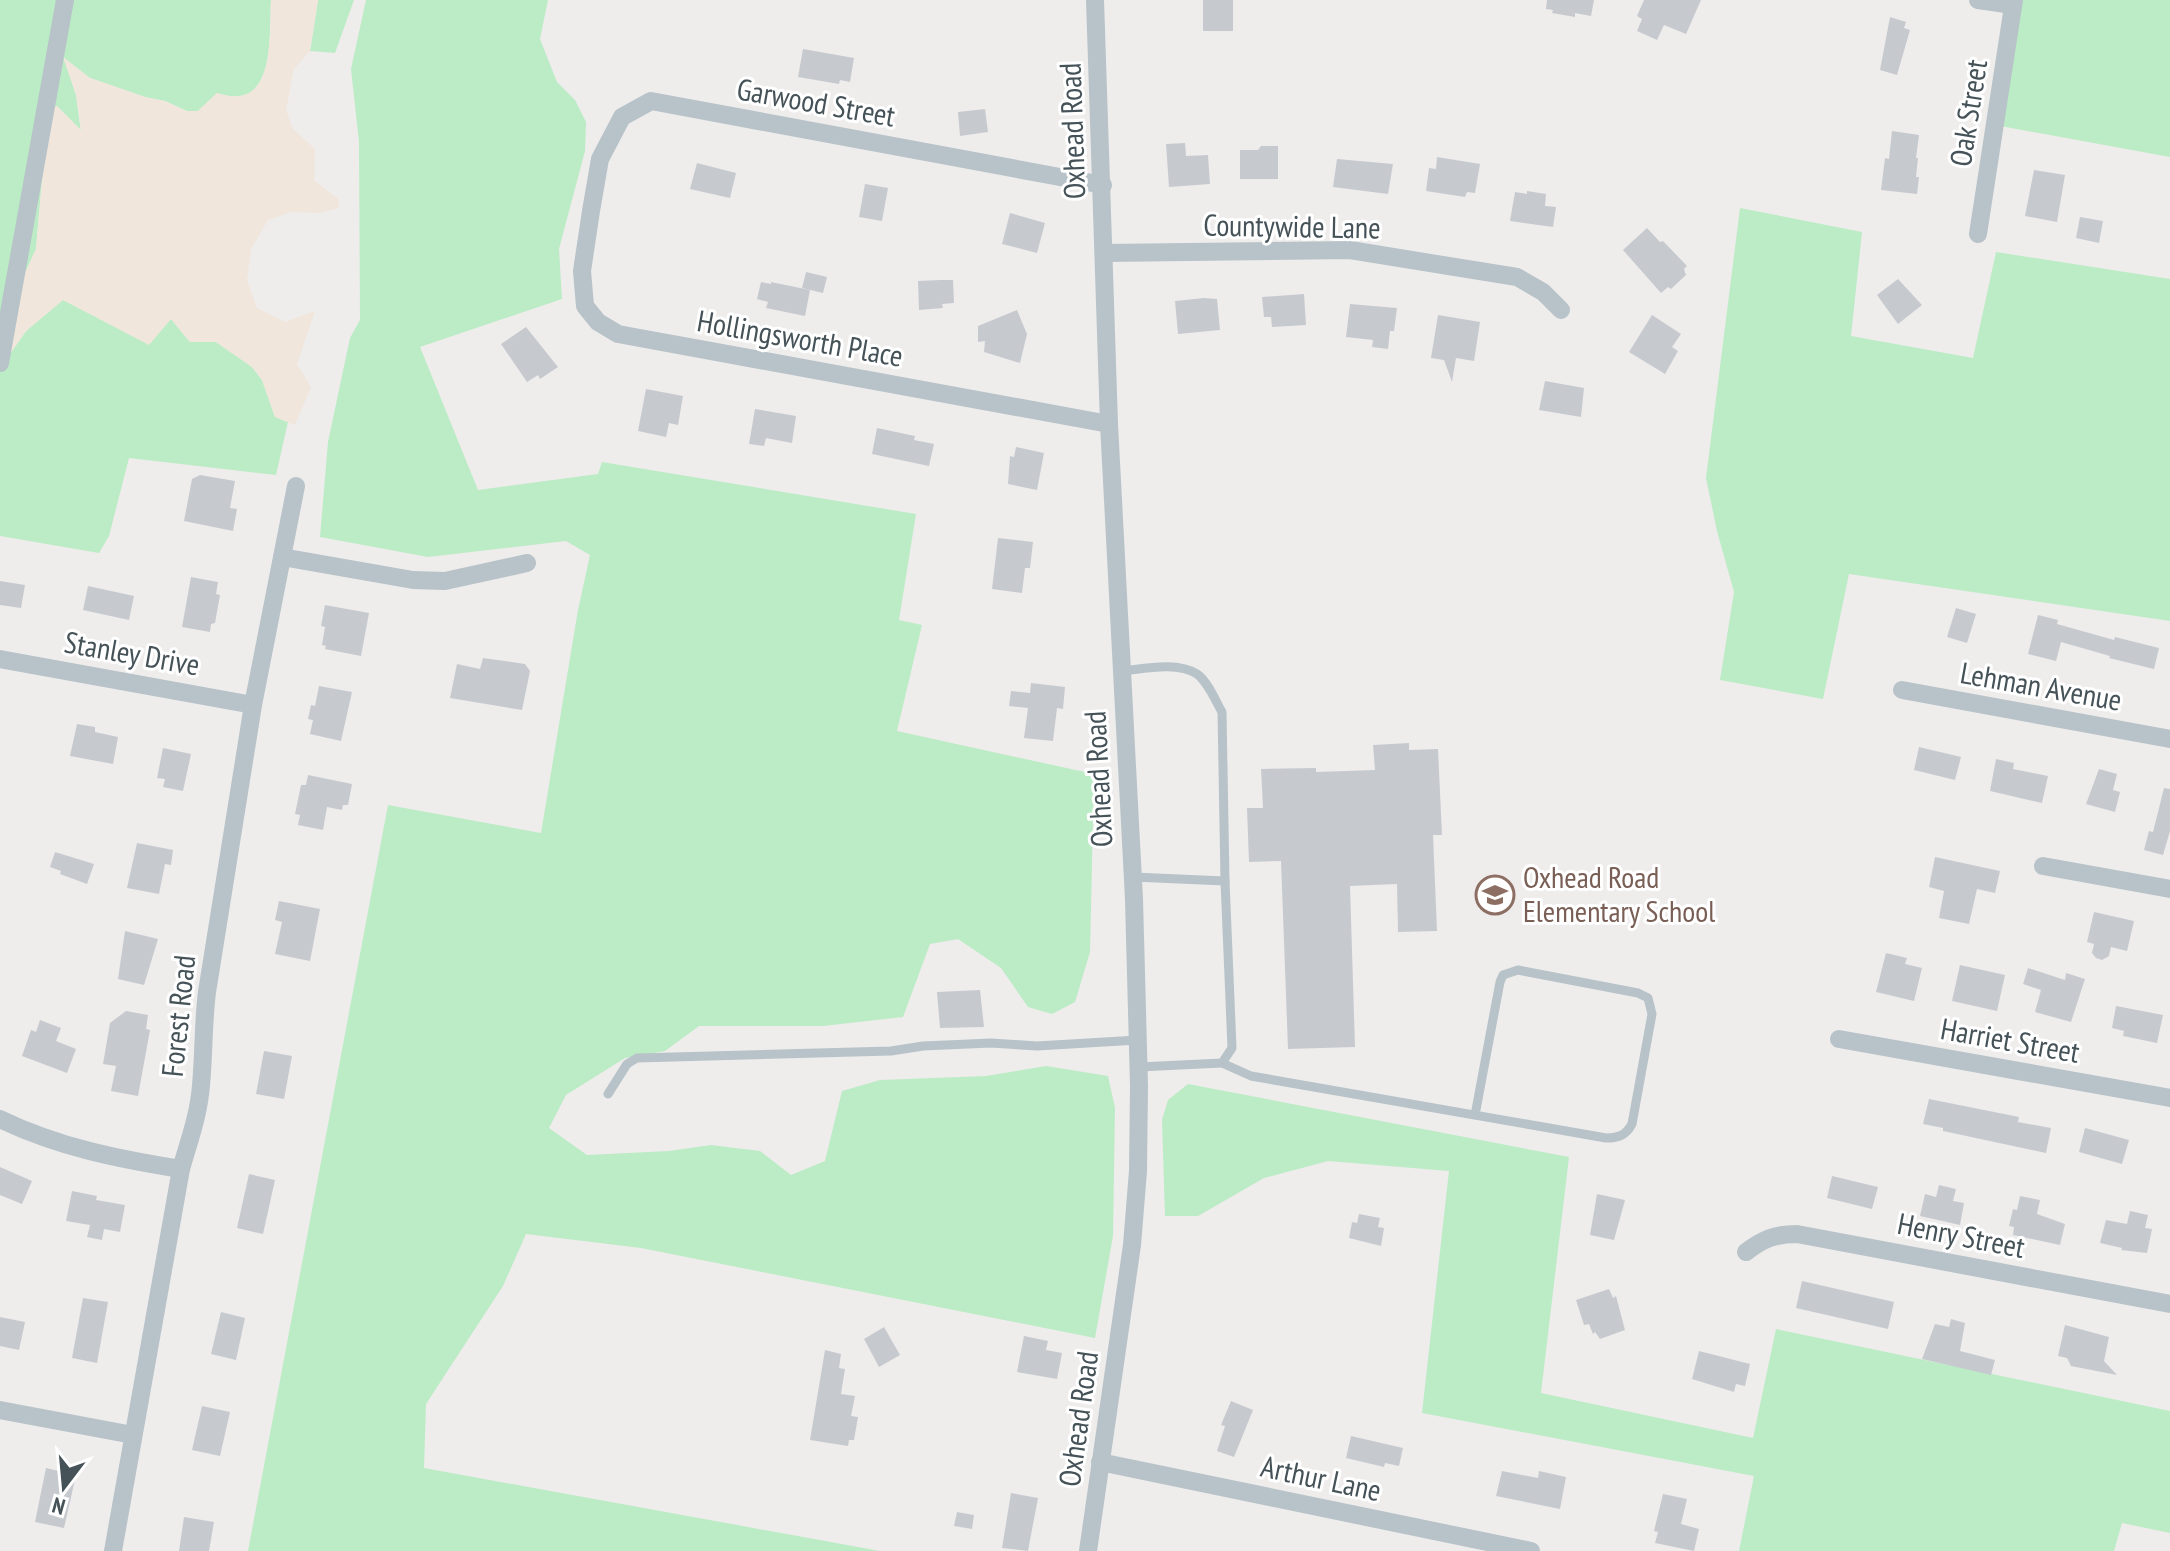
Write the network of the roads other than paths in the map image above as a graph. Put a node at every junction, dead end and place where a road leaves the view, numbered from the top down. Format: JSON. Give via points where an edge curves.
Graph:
{"nodes":[{"id":1,"x":65,"y":0,"type":"edge"},
{"id":2,"x":1095,"y":0,"type":"edge"},
{"id":3,"x":1978,"y":0,"type":"edge"},
{"id":4,"x":2014,"y":3,"type":"edge"},
{"id":5,"x":1103,"y":185,"type":"junction"},
{"id":6,"x":591,"y":211,"type":"joint"},
{"id":7,"x":1978,"y":234,"type":"dead end"},
{"id":8,"x":1105,"y":253,"type":"junction"},
{"id":9,"x":1561,"y":310,"type":"dead end"},
{"id":10,"x":0,"y":363,"type":"edge"},
{"id":11,"x":1109,"y":424,"type":"junction"},
{"id":12,"x":296,"y":486,"type":"dead end"},
{"id":13,"x":282,"y":557,"type":"junction"},
{"id":14,"x":527,"y":563,"type":"dead end"},
{"id":15,"x":0,"y":659,"type":"edge"},
{"id":16,"x":1121,"y":671,"type":"junction"},
{"id":17,"x":1902,"y":690,"type":"dead end"},
{"id":18,"x":253,"y":705,"type":"junction"},
{"id":19,"x":2170,"y":739,"type":"edge"},
{"id":20,"x":2043,"y":866,"type":"dead end"},
{"id":21,"x":1133,"y":877,"type":"junction"},
{"id":22,"x":1225,"y":881,"type":"junction"},
{"id":23,"x":2170,"y":889,"type":"edge"},
{"id":24,"x":1839,"y":1039,"type":"dead end"},
{"id":25,"x":1138,"y":1040,"type":"junction"},
{"id":26,"x":1222,"y":1063,"type":"junction"},
{"id":27,"x":1139,"y":1067,"type":"junction"},
{"id":28,"x":608,"y":1094,"type":"dead end"},
{"id":29,"x":2170,"y":1098,"type":"edge"},
{"id":30,"x":1475,"y":1115,"type":"junction"},
{"id":31,"x":0,"y":1119,"type":"edge"},
{"id":32,"x":181,"y":1169,"type":"junction"},
{"id":33,"x":1746,"y":1252,"type":"dead end"},
{"id":34,"x":2170,"y":1304,"type":"edge"},
{"id":35,"x":0,"y":1410,"type":"edge"},
{"id":36,"x":133,"y":1435,"type":"junction"},
{"id":37,"x":1100,"y":1462,"type":"junction"},
{"id":38,"x":113,"y":1551,"type":"edge"},
{"id":39,"x":1088,"y":1551,"type":"edge"},
{"id":40,"x":1531,"y":1551,"type":"edge"}],
"edges":[{"from":1,"to":10,"type":"street"},
{"from":2,"to":5,"type":"street","name":"Oxhead Road"},
{"from":3,"to":4,"type":"street"},
{"from":4,"to":7,"type":"street","name":"Oak Street"},
{"from":5,"to":6,"type":"street","name":"Garwood Street","via":[[651,101],[622,117],[600,159]]},
{"from":5,"to":8,"type":"street","name":"Oxhead Road"},
{"from":6,"to":11,"type":"street","name":"Hollingsworth Place","via":[[582,271],[585,306],[618,334]]},
{"from":8,"to":9,"type":"street","name":"Countywide Lane","via":[[1350,250],[1517,277]]},
{"from":8,"to":11,"type":"street","name":"Oxhead Road"},
{"from":11,"to":16,"type":"street","name":"Oxhead Road"},
{"from":12,"to":13,"type":"street","name":"Forest Road"},
{"from":13,"to":14,"type":"street","via":[[429,581]]},
{"from":13,"to":18,"type":"street","name":"Forest Road"},
{"from":15,"to":18,"type":"street","name":"Stanley Drive"},
{"from":16,"to":21,"type":"street","name":"Oxhead Road"},
{"from":16,"to":22,"type":"lane","via":[[1175,667],[1197,675],[1222,712]]},
{"from":17,"to":19,"type":"street","name":"Lehman Avenue"},
{"from":18,"to":32,"type":"street","name":"Forest Road","via":[[205,1004],[196,1118]]},
{"from":20,"to":23,"type":"street"},
{"from":21,"to":22,"type":"lane"},
{"from":21,"to":25,"type":"street","name":"Oxhead Road"},
{"from":22,"to":26,"type":"lane","via":[[1232,1048]]},
{"from":24,"to":29,"type":"street","name":"Harriet Street"},
{"from":25,"to":27,"type":"street","name":"Oxhead Road"},
{"from":25,"to":28,"type":"lane","via":[[637,1058],[627,1064]]},
{"from":26,"to":27,"type":"lane"},
{"from":26,"to":30,"type":"lane","via":[[1251,1076]]},
{"from":27,"to":37,"type":"street","name":"Oxhead Road","via":[[1132,1245]]},
{"from":30,"to":30,"type":"lane","via":[[1618,1138],[1628,1132],[1652,1014],[1648,998],[1518,970],[1503,975]]},
{"from":31,"to":32,"type":"street","via":[[65,1145]]},
{"from":32,"to":36,"type":"street","name":"Forest Road"},
{"from":33,"to":34,"type":"street","name":"Henry Street","via":[[1777,1234],[1797,1234]]},
{"from":35,"to":36,"type":"street"},
{"from":36,"to":38,"type":"street","name":"Forest Road"},
{"from":37,"to":39,"type":"street","name":"Oxhead Road"},
{"from":37,"to":40,"type":"street","name":"Arthur Lane"}]}
